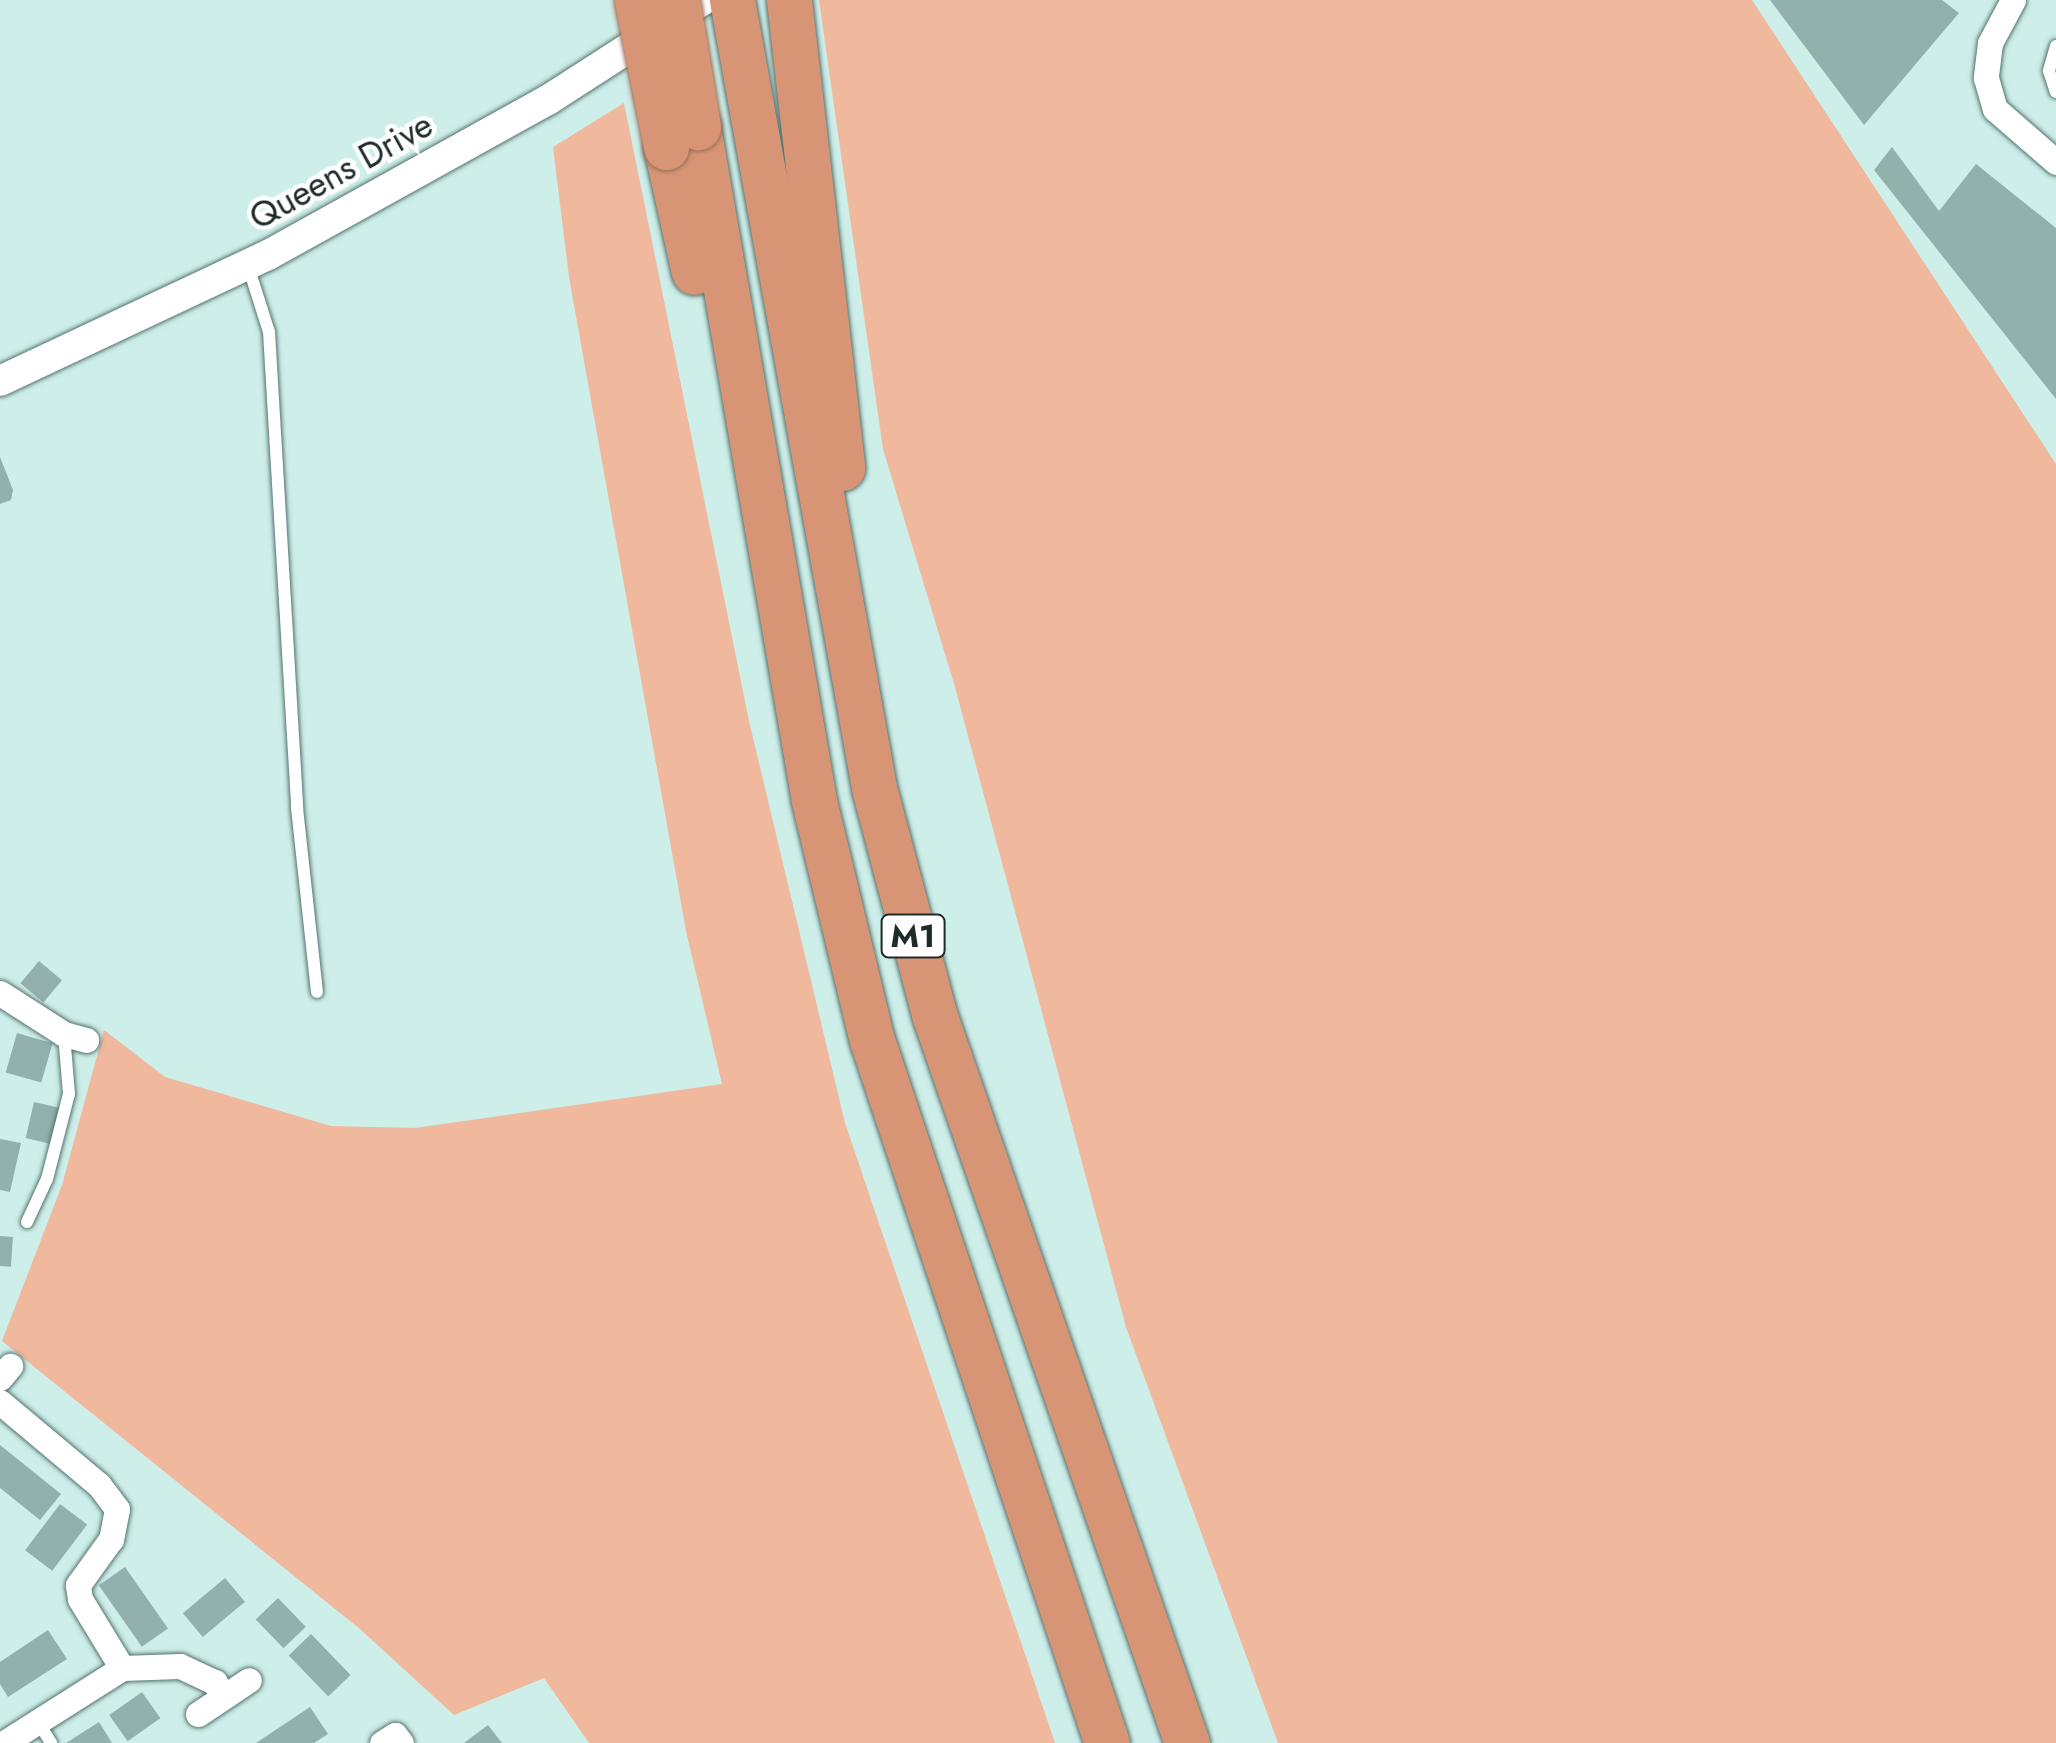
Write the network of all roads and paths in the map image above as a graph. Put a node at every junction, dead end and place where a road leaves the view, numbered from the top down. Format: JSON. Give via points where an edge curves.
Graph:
{"nodes":[{"id":1,"x":637,"y":0,"type":"edge"},
{"id":2,"x":677,"y":0,"type":"edge"},
{"id":3,"x":704,"y":0,"type":"edge"},
{"id":4,"x":732,"y":0,"type":"edge"},
{"id":5,"x":789,"y":0,"type":"edge"},
{"id":6,"x":2010,"y":1,"type":"edge"},
{"id":7,"x":2056,"y":46,"type":"edge"},
{"id":8,"x":2056,"y":92,"type":"edge"},
{"id":9,"x":682,"y":137,"type":"junction"},
{"id":10,"x":2056,"y":162,"type":"edge"},
{"id":11,"x":248,"y":264,"type":"junction"},
{"id":12,"x":0,"y":381,"type":"edge"},
{"id":13,"x":874,"y":788,"type":"junction"},
{"id":14,"x":317,"y":992,"type":"dead end"},
{"id":15,"x":0,"y":993,"type":"edge"},
{"id":16,"x":75,"y":1037,"type":"joint"},
{"id":17,"x":27,"y":1222,"type":"dead end"},
{"id":18,"x":0,"y":1402,"type":"edge"},
{"id":19,"x":122,"y":1668,"type":"junction"},
{"id":20,"x":249,"y":1680,"type":"dead end"},
{"id":21,"x":224,"y":1697,"type":"junction"},
{"id":22,"x":198,"y":1714,"type":"dead end"},
{"id":23,"x":45,"y":1732,"type":"edge"},
{"id":24,"x":4,"y":1743,"type":"edge"},
{"id":25,"x":382,"y":1743,"type":"edge"},
{"id":26,"x":401,"y":1743,"type":"edge"},
{"id":27,"x":1106,"y":1743,"type":"edge"},
{"id":28,"x":1187,"y":1743,"type":"edge"}],
"edges":[{"from":1,"to":9,"type":"highway","bridge":true},
{"from":2,"to":9,"type":"highway","number":"M1","bridge":true},
{"from":3,"to":11,"type":"street","name":"Queens Drive","via":[[548,100]]},
{"from":4,"to":13,"type":"highway","number":"M1"},
{"from":5,"to":13,"type":"highway"},
{"from":6,"to":10,"type":"street","via":[[1990,44],[1986,78],[1995,109]]},
{"from":7,"to":8,"type":"lane","via":[[2049,71]]},
{"from":9,"to":27,"type":"highway","number":"M1","via":[[814,801],[872,1040]]},
{"from":11,"to":12,"type":"street","name":"Queens Drive"},
{"from":11,"to":14,"type":"lane","via":[[268,332],[297,808]]},
{"from":13,"to":28,"type":"highway","number":"M1","via":[[934,1014]]},
{"from":15,"to":16,"type":"street"},
{"from":16,"to":17,"type":"lane","via":[[69,1094]]},
{"from":18,"to":19,"type":"street","via":[[117,1509],[112,1538],[78,1585],[80,1600]]},
{"from":19,"to":21,"type":"street","via":[[180,1666],[215,1682]]},
{"from":19,"to":23,"type":"street"},
{"from":20,"to":21,"type":"street"},
{"from":21,"to":22,"type":"street"},
{"from":23,"to":24,"type":"street"},
{"from":25,"to":26,"type":"street","via":[[394,1735]]}]}
